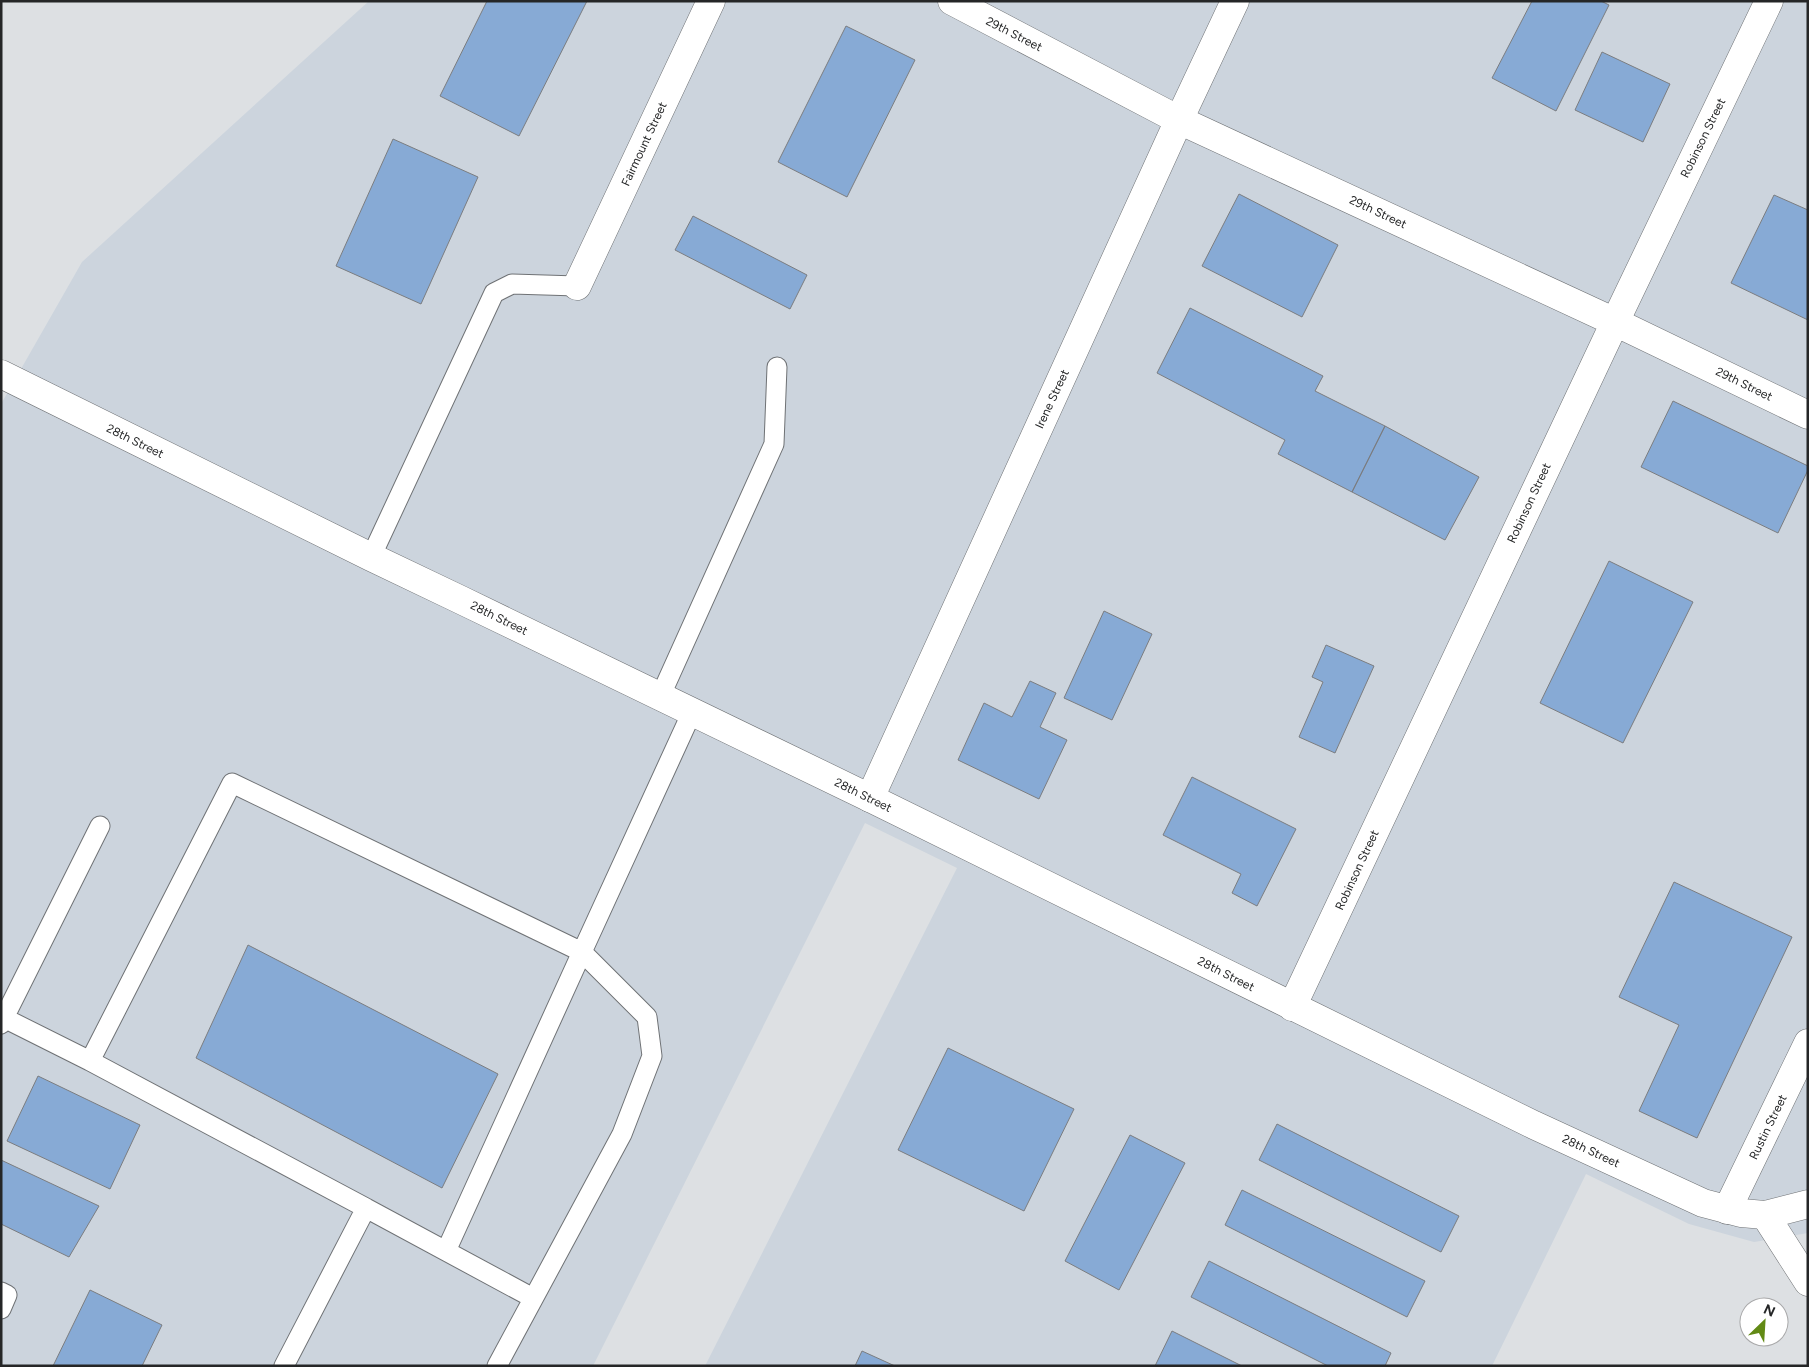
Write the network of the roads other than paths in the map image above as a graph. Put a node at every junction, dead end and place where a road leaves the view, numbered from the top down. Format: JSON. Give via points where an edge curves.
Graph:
{"nodes":[{"id":1,"x":711,"y":1,"type":"edge"},
{"id":2,"x":952,"y":1,"type":"edge"},
{"id":3,"x":1235,"y":1,"type":"edge"},
{"id":4,"x":1769,"y":1,"type":"edge"},
{"id":5,"x":1179,"y":120,"type":"junction"},
{"id":6,"x":577,"y":286,"type":"joint"},
{"id":7,"x":1615,"y":322,"type":"junction"},
{"id":8,"x":778,"y":367,"type":"dead end"},
{"id":9,"x":1,"y":374,"type":"edge"},
{"id":10,"x":1808,"y":415,"type":"edge"},
{"id":11,"x":371,"y":558,"type":"junction"},
{"id":12,"x":660,"y":697,"type":"junction"},
{"id":13,"x":692,"y":712,"type":"junction"},
{"id":14,"x":870,"y":798,"type":"junction"},
{"id":15,"x":100,"y":826,"type":"dead end"},
{"id":16,"x":582,"y":952,"type":"junction"},
{"id":17,"x":1292,"y":1007,"type":"junction"},
{"id":18,"x":3,"y":1021,"type":"edge"},
{"id":19,"x":1808,"y":1043,"type":"edge"},
{"id":20,"x":90,"y":1062,"type":"junction"},
{"id":21,"x":1808,"y":1204,"type":"edge"},
{"id":22,"x":366,"y":1208,"type":"junction"},
{"id":23,"x":1727,"y":1210,"type":"junction"},
{"id":24,"x":1765,"y":1215,"type":"junction"},
{"id":25,"x":446,"y":1251,"type":"junction"},
{"id":26,"x":1808,"y":1282,"type":"edge"},
{"id":27,"x":1,"y":1292,"type":"edge"},
{"id":28,"x":533,"y":1298,"type":"junction"},
{"id":29,"x":1,"y":1309,"type":"edge"},
{"id":30,"x":284,"y":1366,"type":"edge"},
{"id":31,"x":497,"y":1366,"type":"edge"}],
"edges":[{"from":1,"to":6,"type":"street","name":"Fairmount Street"},
{"from":2,"to":5,"type":"street","name":"29th Street"},
{"from":3,"to":5,"type":"street","name":"Irene Street"},
{"from":4,"to":7,"type":"street","name":"Robinson Street"},
{"from":5,"to":7,"type":"street","name":"29th Street"},
{"from":5,"to":14,"type":"street","name":"Irene Street"},
{"from":6,"to":11,"type":"lane","via":[[512,284],[494,293]]},
{"from":7,"to":10,"type":"street","name":"29th Street"},
{"from":7,"to":17,"type":"street","name":"Robinson Street"},
{"from":8,"to":12,"type":"lane","via":[[774,444]]},
{"from":9,"to":11,"type":"street","name":"28th Street"},
{"from":11,"to":12,"type":"street","name":"28th Street"},
{"from":12,"to":13,"type":"street","name":"28th Street"},
{"from":13,"to":14,"type":"street","name":"28th Street"},
{"from":13,"to":16,"type":"lane"},
{"from":14,"to":17,"type":"street","name":"28th Street"},
{"from":15,"to":18,"type":"lane"},
{"from":16,"to":20,"type":"lane","via":[[232,782]]},
{"from":16,"to":25,"type":"lane"},
{"from":16,"to":28,"type":"lane","via":[[647,1017],[652,1056],[622,1134]]},
{"from":17,"to":23,"type":"street","name":"28th Street","via":[[1534,1125],[1703,1203]]},
{"from":18,"to":20,"type":"lane"},
{"from":19,"to":23,"type":"street","name":"Rustin Street"},
{"from":20,"to":22,"type":"lane"},
{"from":21,"to":24,"type":"street"},
{"from":22,"to":25,"type":"lane"},
{"from":22,"to":30,"type":"lane"},
{"from":23,"to":24,"type":"street","name":"28th Street"},
{"from":24,"to":26,"type":"street"},
{"from":25,"to":28,"type":"lane"},
{"from":27,"to":29,"type":"lane","via":[[7,1295]]},
{"from":28,"to":31,"type":"lane"}]}
